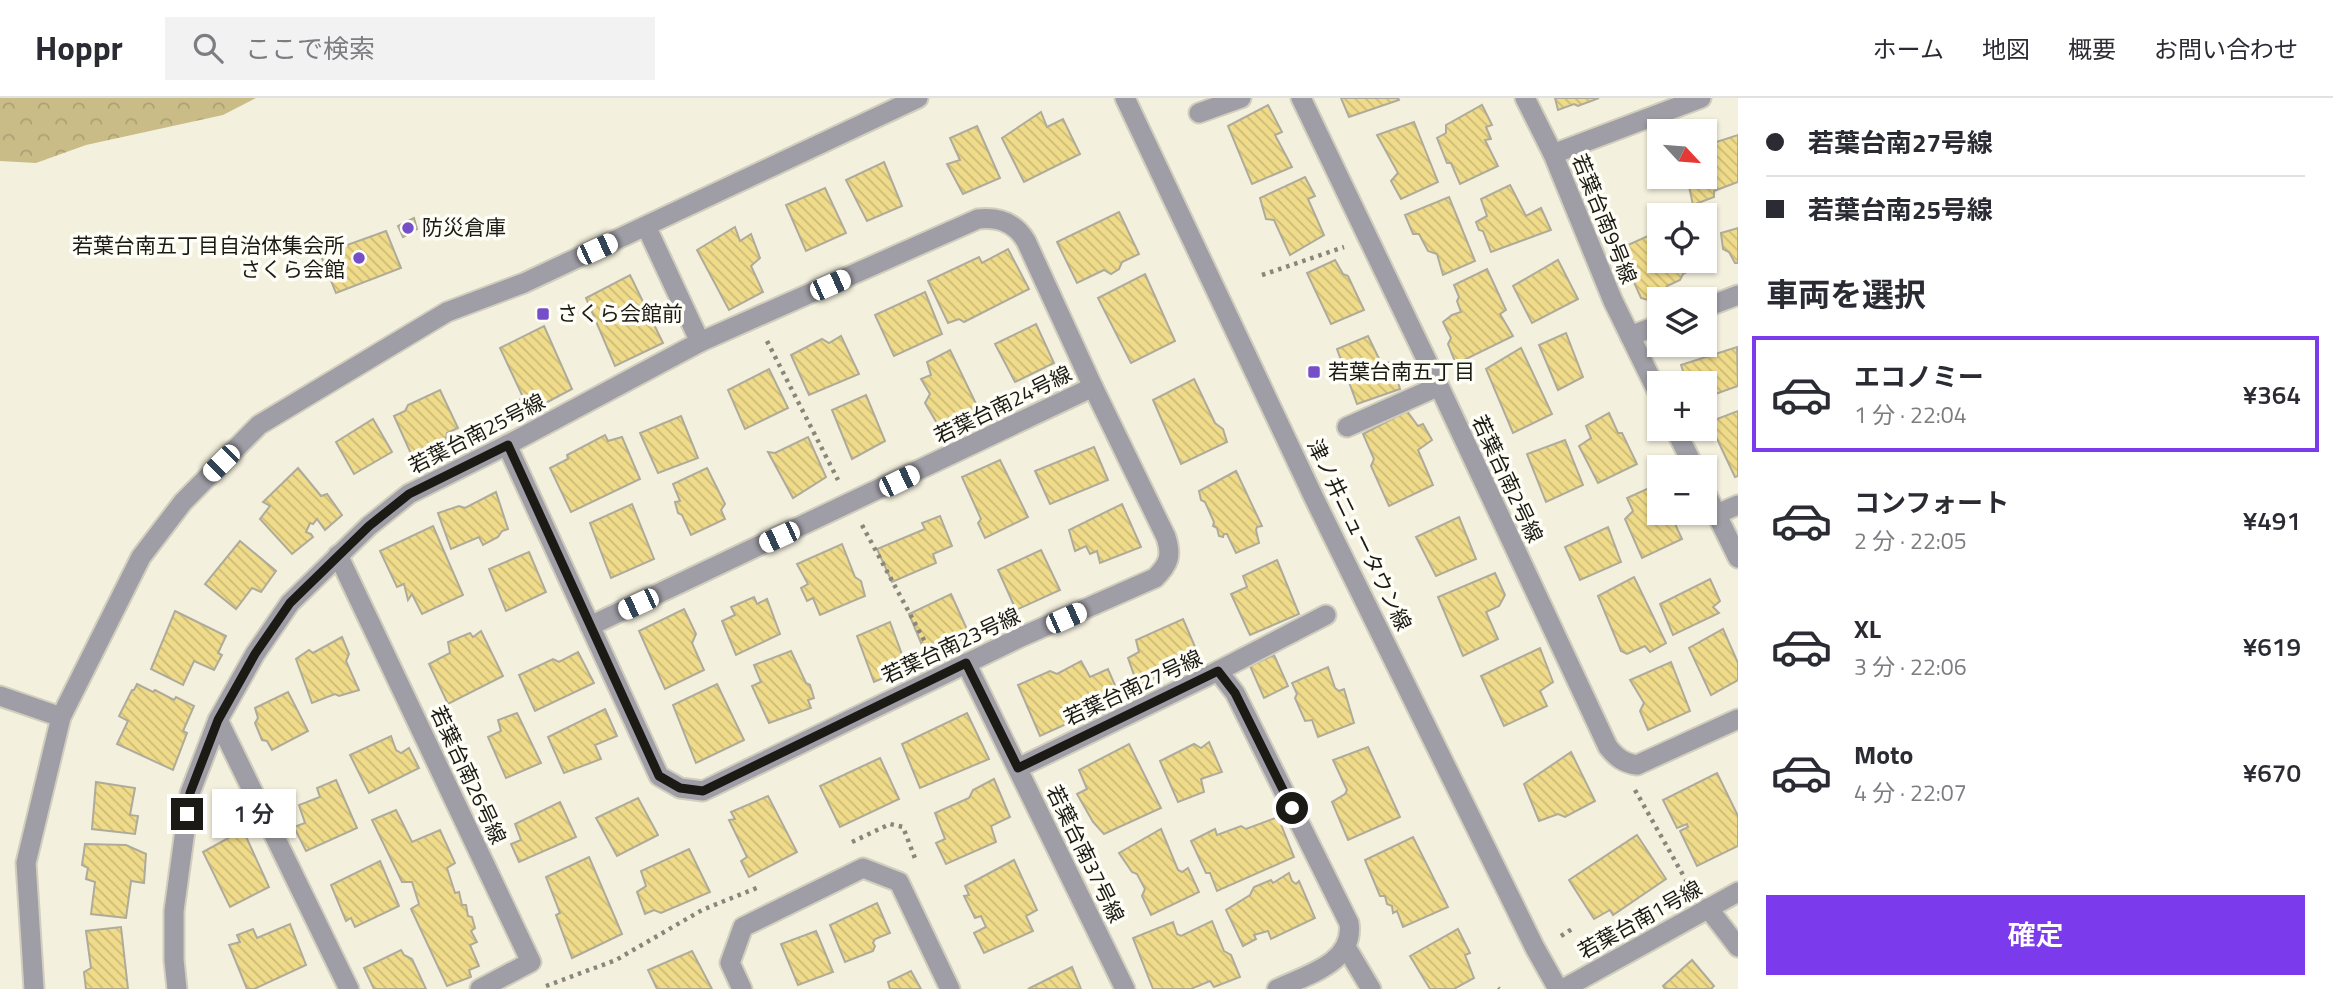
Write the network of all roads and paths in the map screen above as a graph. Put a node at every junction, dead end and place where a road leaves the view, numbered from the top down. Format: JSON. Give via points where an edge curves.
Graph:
{"nodes":[{"id":1,"x":918,"y":98,"type":"edge"},
{"id":2,"x":1125,"y":98,"type":"edge"},
{"id":3,"x":1241,"y":98,"type":"edge"},
{"id":4,"x":1301,"y":98,"type":"edge"},
{"id":5,"x":1525,"y":98,"type":"edge"},
{"id":6,"x":1701,"y":98,"type":"edge"},
{"id":7,"x":1199,"y":113,"type":"dead end"},
{"id":8,"x":1553,"y":154,"type":"junction"},
{"id":9,"x":646,"y":226,"type":"junction"},
{"id":10,"x":1368,"y":239,"type":"junction"},
{"id":11,"x":1262,"y":275,"type":"dead end"},
{"id":12,"x":1738,"y":295,"type":"edge"},
{"id":13,"x":1717,"y":303,"type":"edge"},
{"id":14,"x":756,"y":318,"type":"junction"},
{"id":15,"x":1647,"y":330,"type":"edge"},
{"id":16,"x":1630,"y":336,"type":"junction"},
{"id":17,"x":700,"y":342,"type":"junction"},
{"id":18,"x":1647,"y":371,"type":"edge"},
{"id":19,"x":1439,"y":386,"type":"junction"},
{"id":20,"x":1093,"y":387,"type":"junction"},
{"id":21,"x":1347,"y":427,"type":"dead end"},
{"id":22,"x":508,"y":445,"type":"junction"},
{"id":23,"x":850,"y":504,"type":"junction"},
{"id":24,"x":1738,"y":505,"type":"edge"},
{"id":25,"x":1717,"y":514,"type":"joint"},
{"id":26,"x":338,"y":555,"type":"junction"},
{"id":27,"x":1738,"y":558,"type":"edge"},
{"id":28,"x":1326,"y":615,"type":"dead end"},
{"id":29,"x":590,"y":626,"type":"junction"},
{"id":30,"x":934,"y":658,"type":"dead end"},
{"id":31,"x":966,"y":663,"type":"junction"},
{"id":32,"x":1218,"y":671,"type":"junction"},
{"id":33,"x":0,"y":696,"type":"edge"},
{"id":34,"x":61,"y":717,"type":"junction"},
{"id":35,"x":1738,"y":719,"type":"edge"},
{"id":36,"x":218,"y":720,"type":"junction"},
{"id":37,"x":1623,"y":761,"type":"junction"},
{"id":38,"x":1018,"y":768,"type":"junction"},
{"id":39,"x":1692,"y":890,"type":"dead end"},
{"id":40,"x":1738,"y":892,"type":"edge"},
{"id":41,"x":1708,"y":908,"type":"junction"},
{"id":42,"x":702,"y":910,"type":"dead end"},
{"id":43,"x":1572,"y":929,"type":"dead end"},
{"id":44,"x":1561,"y":936,"type":"dead end"},
{"id":45,"x":1346,"y":947,"type":"junction"},
{"id":46,"x":1738,"y":947,"type":"edge"},
{"id":47,"x":34,"y":989,"type":"edge"},
{"id":48,"x":177,"y":989,"type":"edge"},
{"id":49,"x":349,"y":989,"type":"edge"},
{"id":50,"x":480,"y":989,"type":"edge"},
{"id":51,"x":539,"y":989,"type":"edge"},
{"id":52,"x":742,"y":989,"type":"edge"},
{"id":53,"x":950,"y":989,"type":"edge"},
{"id":54,"x":1125,"y":989,"type":"edge"},
{"id":55,"x":1278,"y":989,"type":"edge"},
{"id":56,"x":1371,"y":989,"type":"edge"},
{"id":57,"x":1558,"y":989,"type":"edge"},
{"id":58,"x":1563,"y":989,"type":"edge"}],
"edges":[{"from":1,"to":9,"type":"street"},
{"from":2,"to":57,"type":"street","name":"津ノ井ニュータウン線","via":[[1315,500]]},
{"from":3,"to":7,"type":"street"},
{"from":4,"to":10,"type":"street","name":"若葉台南2号線"},
{"from":5,"to":8,"type":"street","name":"若葉台南9号線"},
{"from":6,"to":8,"type":"street"},
{"from":8,"to":16,"type":"street","name":"若葉台南9号線"},
{"from":9,"to":17,"type":"street"},
{"from":9,"to":34,"type":"street","via":[[524,283],[447,312],[259,425],[183,502],[141,557]]},
{"from":10,"to":11,"type":"path"},
{"from":10,"to":19,"type":"street","name":"若葉台南2号線"},
{"from":12,"to":13,"type":"street"},
{"from":14,"to":17,"type":"street","name":"若葉台南23号線"},
{"from":14,"to":20,"type":"street","name":"若葉台南23号線","via":[[978,219],[1000,219],[1014,226],[1026,241]]},
{"from":14,"to":23,"type":"path"},
{"from":15,"to":16,"type":"street"},
{"from":16,"to":18,"type":"street","name":"若葉台南9号線"},
{"from":17,"to":22,"type":"street","name":"若葉台南25号線"},
{"from":19,"to":21,"type":"street"},
{"from":19,"to":37,"type":"street","name":"若葉台南2号線","via":[[1608,747]]},
{"from":20,"to":23,"type":"street","name":"若葉台南24号線"},
{"from":20,"to":31,"type":"street","name":"若葉台南23号線","via":[[1166,537],[1168,560],[1155,578]]},
{"from":22,"to":26,"type":"street","name":"若葉台南25号線","via":[[409,494]]},
{"from":22,"to":29,"type":"street","name":"若葉台南23号線"},
{"from":23,"to":29,"type":"street","name":"若葉台南24号線"},
{"from":23,"to":30,"type":"path"},
{"from":24,"to":25,"type":"street"},
{"from":25,"to":27,"type":"street"},
{"from":26,"to":36,"type":"street","name":"若葉台南25号線","via":[[290,603]]},
{"from":26,"to":50,"type":"street","name":"若葉台南26号線","via":[[531,962]]},
{"from":28,"to":32,"type":"street"},
{"from":29,"to":31,"type":"street","name":"若葉台南23号線","via":[[659,776],[680,788],[703,791]]},
{"from":31,"to":38,"type":"street","name":"若葉台南37号線"},
{"from":32,"to":38,"type":"street","name":"若葉台南27号線"},
{"from":32,"to":45,"type":"street","name":"若葉台南27号線","via":[[1235,693],[1349,922]]},
{"from":33,"to":34,"type":"street"},
{"from":34,"to":47,"type":"street","via":[[26,863]]},
{"from":35,"to":37,"type":"street","via":[[1643,763]]},
{"from":36,"to":48,"type":"street","name":"若葉台南25号線","via":[[188,806],[174,911]]},
{"from":36,"to":49,"type":"street"},
{"from":37,"to":39,"type":"path"},
{"from":38,"to":54,"type":"street","name":"若葉台南37号線"},
{"from":40,"to":41,"type":"street","name":"若葉台南1号線"},
{"from":41,"to":46,"type":"street"},
{"from":41,"to":58,"type":"street","name":"若葉台南1号線"},
{"from":42,"to":51,"type":"path","via":[[616,960]]},
{"from":43,"to":44,"type":"path"},
{"from":45,"to":55,"type":"street","via":[[1335,960]]},
{"from":45,"to":56,"type":"street"},
{"from":52,"to":53,"type":"street","via":[[730,963],[743,928],[863,868],[899,882]]}]}
